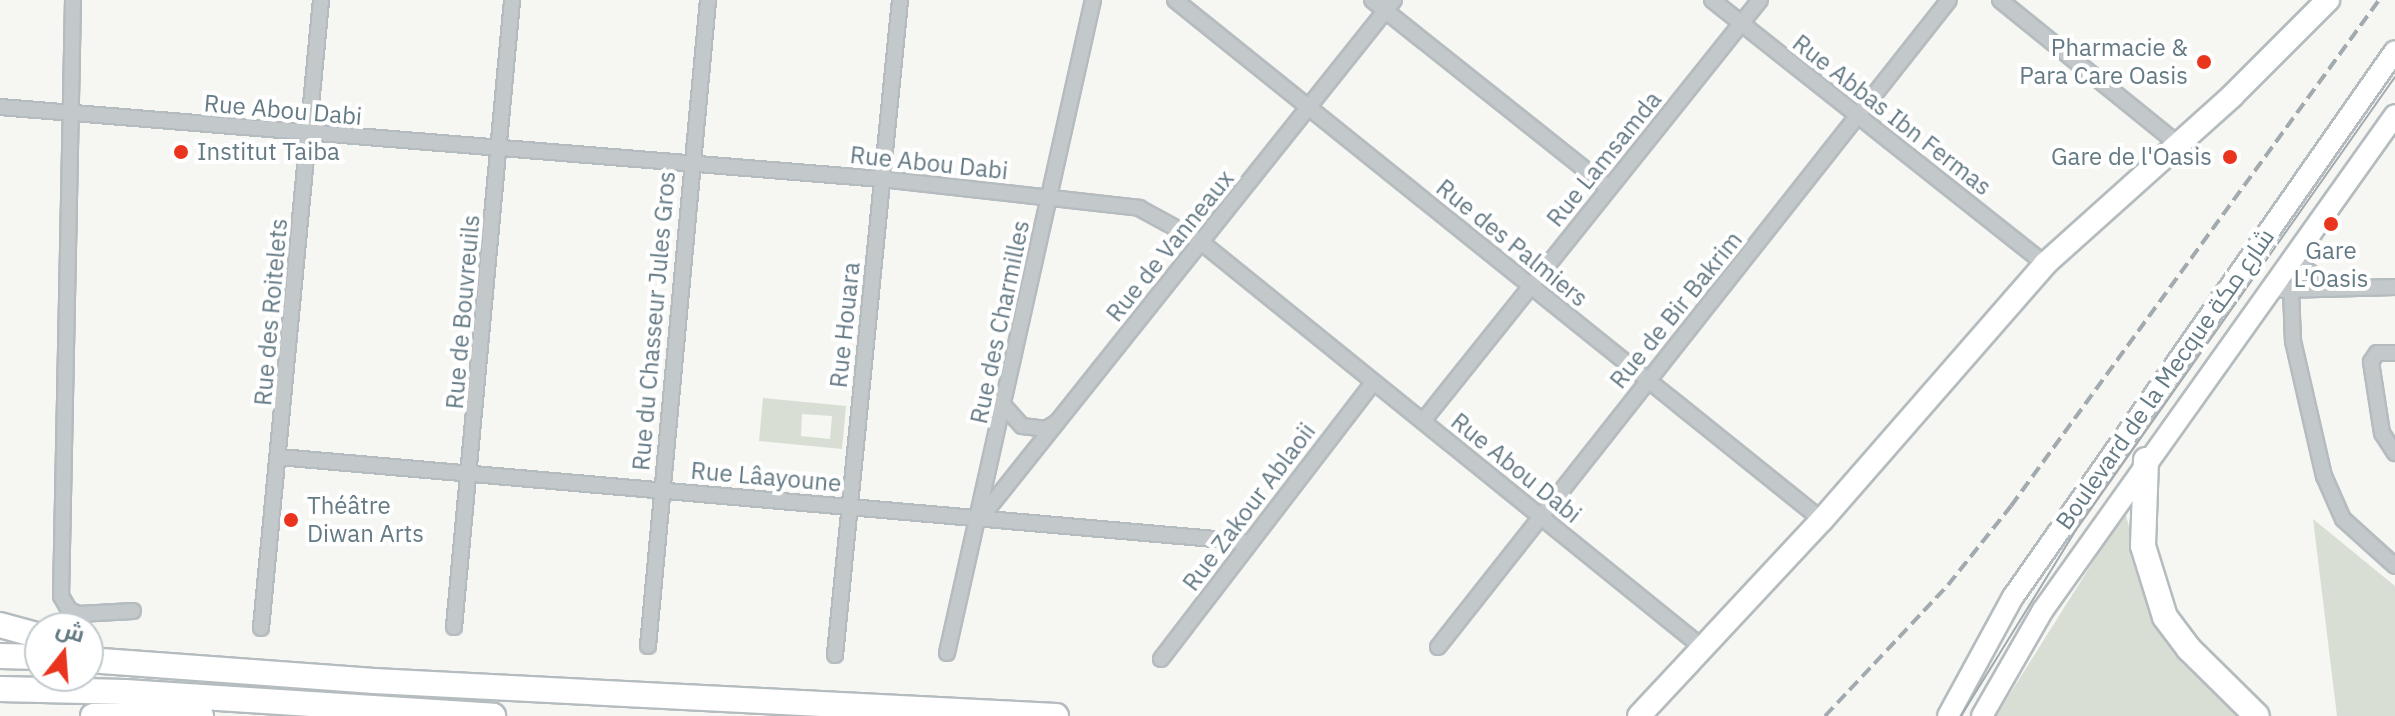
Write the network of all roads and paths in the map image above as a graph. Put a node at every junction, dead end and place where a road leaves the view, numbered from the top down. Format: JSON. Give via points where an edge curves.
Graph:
{"nodes":[{"id":1,"x":73,"y":0,"type":"edge"},
{"id":2,"x":321,"y":0,"type":"edge"},
{"id":3,"x":512,"y":0,"type":"edge"},
{"id":4,"x":708,"y":0,"type":"edge"},
{"id":5,"x":900,"y":0,"type":"edge"},
{"id":6,"x":1093,"y":0,"type":"edge"},
{"id":7,"x":1175,"y":0,"type":"edge"},
{"id":8,"x":1372,"y":0,"type":"edge"},
{"id":9,"x":1712,"y":0,"type":"edge"},
{"id":10,"x":1760,"y":0,"type":"edge"},
{"id":11,"x":1949,"y":0,"type":"edge"},
{"id":12,"x":2000,"y":0,"type":"edge"},
{"id":13,"x":2328,"y":0,"type":"edge"},
{"id":14,"x":1390,"y":5,"type":"edge"},
{"id":15,"x":1742,"y":24,"type":"junction"},
{"id":16,"x":2395,"y":51,"type":"edge"},
{"id":17,"x":1310,"y":105,"type":"junction"},
{"id":18,"x":0,"y":107,"type":"edge"},
{"id":19,"x":70,"y":114,"type":"junction"},
{"id":20,"x":2395,"y":115,"type":"edge"},
{"id":21,"x":1857,"y":118,"type":"junction"},
{"id":22,"x":310,"y":133,"type":"junction"},
{"id":23,"x":2179,"y":145,"type":"junction"},
{"id":24,"x":500,"y":152,"type":"junction"},
{"id":25,"x":690,"y":166,"type":"junction"},
{"id":26,"x":882,"y":179,"type":"junction"},
{"id":27,"x":1608,"y":188,"type":"junction"},
{"id":28,"x":1050,"y":197,"type":"junction"},
{"id":29,"x":1201,"y":242,"type":"junction"},
{"id":30,"x":2291,"y":259,"type":"junction"},
{"id":31,"x":2045,"y":264,"type":"junction"},
{"id":32,"x":2395,"y":287,"type":"edge"},
{"id":33,"x":1530,"y":288,"type":"junction"},
{"id":34,"x":2334,"y":289,"type":"junction"},
{"id":35,"x":2268,"y":290,"type":"junction"},
{"id":36,"x":2291,"y":290,"type":"junction"},
{"id":37,"x":2395,"y":353,"type":"edge"},
{"id":38,"x":1648,"y":380,"type":"junction"},
{"id":39,"x":1373,"y":383,"type":"junction"},
{"id":40,"x":1004,"y":406,"type":"junction"},
{"id":41,"x":1423,"y":421,"type":"junction"},
{"id":42,"x":1057,"y":422,"type":"junction"},
{"id":43,"x":2395,"y":453,"type":"edge"},
{"id":44,"x":279,"y":457,"type":"junction"},
{"id":45,"x":2146,"y":460,"type":"junction"},
{"id":46,"x":470,"y":473,"type":"junction"},
{"id":47,"x":661,"y":490,"type":"junction"},
{"id":48,"x":849,"y":507,"type":"junction"},
{"id":49,"x":1540,"y":516,"type":"junction"},
{"id":50,"x":980,"y":519,"type":"junction"},
{"id":51,"x":1822,"y":520,"type":"junction"},
{"id":52,"x":1249,"y":542,"type":"junction"},
{"id":53,"x":2395,"y":566,"type":"edge"},
{"id":54,"x":133,"y":611,"type":"dead end"},
{"id":55,"x":0,"y":625,"type":"edge"},
{"id":56,"x":454,"y":627,"type":"dead end"},
{"id":57,"x":261,"y":628,"type":"dead end"},
{"id":58,"x":24,"y":632,"type":"edge"},
{"id":59,"x":0,"y":635,"type":"edge"},
{"id":60,"x":24,"y":636,"type":"edge"},
{"id":61,"x":104,"y":644,"type":"edge"},
{"id":62,"x":648,"y":646,"type":"dead end"},
{"id":63,"x":1438,"y":647,"type":"dead end"},
{"id":64,"x":1703,"y":648,"type":"junction"},
{"id":65,"x":947,"y":653,"type":"dead end"},
{"id":66,"x":835,"y":655,"type":"dead end"},
{"id":67,"x":0,"y":656,"type":"edge"},
{"id":68,"x":24,"y":657,"type":"edge"},
{"id":69,"x":1161,"y":659,"type":"dead end"},
{"id":70,"x":104,"y":661,"type":"edge"},
{"id":71,"x":0,"y":689,"type":"edge"},
{"id":72,"x":633,"y":696,"type":"junction"},
{"id":73,"x":0,"y":700,"type":"edge"},
{"id":74,"x":279,"y":703,"type":"junction"},
{"id":75,"x":93,"y":716,"type":"edge"},
{"id":76,"x":201,"y":716,"type":"edge"},
{"id":77,"x":244,"y":716,"type":"edge"},
{"id":78,"x":493,"y":716,"type":"edge"},
{"id":79,"x":1056,"y":716,"type":"edge"},
{"id":80,"x":1639,"y":716,"type":"edge"},
{"id":81,"x":1948,"y":716,"type":"edge"},
{"id":82,"x":1982,"y":716,"type":"edge"},
{"id":83,"x":2257,"y":716,"type":"edge"}],
"edges":[{"from":1,"to":19,"type":"street"},
{"from":2,"to":22,"type":"street","name":"Rue des Roitelets"},
{"from":3,"to":24,"type":"street","name":"Rue de Bouvreuils"},
{"from":4,"to":25,"type":"street","name":"Rue du Chasseur Jules Gros"},
{"from":5,"to":26,"type":"street","name":"Rue Houara"},
{"from":6,"to":28,"type":"street","name":"Rue des Charmilles"},
{"from":7,"to":17,"type":"street","name":"Rue des Palmiers"},
{"from":8,"to":14,"type":"street"},
{"from":9,"to":15,"type":"street","name":"Rue Abbas Ibn Fermas"},
{"from":10,"to":15,"type":"street","name":"Rue Lamsamda"},
{"from":11,"to":21,"type":"street","name":"Rue de Bir Bakrim"},
{"from":12,"to":23,"type":"street"},
{"from":13,"to":23,"type":"main road"},
{"from":14,"to":17,"type":"street","name":"Rue de Vanneaux"},
{"from":14,"to":27,"type":"street"},
{"from":15,"to":21,"type":"street","name":"Rue Abbas Ibn Fermas"},
{"from":15,"to":27,"type":"street","name":"Rue Lamsamda"},
{"from":16,"to":81,"type":"main road","name":"Boulevard de la Mecque شارع مكة","via":[[2013,597]]},
{"from":17,"to":29,"type":"street","name":"Rue de Vanneaux"},
{"from":17,"to":33,"type":"street","name":"Rue des Palmiers"},
{"from":18,"to":19,"type":"street","name":"Rue Abou Dabi"},
{"from":19,"to":22,"type":"street","name":"Rue Abou Dabi"},
{"from":19,"to":54,"type":"street","via":[[61,596],[69,610],[79,614]]},
{"from":20,"to":30,"type":"main road","name":"Boulevard de la Mecque شارع مكة"},
{"from":21,"to":31,"type":"street","name":"Rue Abbas Ibn Fermas"},
{"from":21,"to":38,"type":"street","name":"Rue de Bir Bakrim"},
{"from":22,"to":24,"type":"street","name":"Rue Abou Dabi"},
{"from":22,"to":44,"type":"street","name":"Rue des Roitelets"},
{"from":23,"to":31,"type":"main road"},
{"from":24,"to":25,"type":"street","name":"Rue Abou Dabi"},
{"from":24,"to":46,"type":"street","name":"Rue de Bouvreuils"},
{"from":25,"to":26,"type":"street","name":"Rue Abou Dabi"},
{"from":25,"to":47,"type":"street","name":"Rue du Chasseur Jules Gros"},
{"from":26,"to":28,"type":"street","name":"Rue Abou Dabi"},
{"from":26,"to":48,"type":"street","name":"Rue Houara"},
{"from":27,"to":33,"type":"street","name":"Rue Lamsamda"},
{"from":28,"to":29,"type":"street","name":"Rue Abou Dabi","via":[[1139,208]]},
{"from":28,"to":40,"type":"street","name":"Rue des Charmilles"},
{"from":29,"to":39,"type":"street","name":"Rue Abou Dabi"},
{"from":29,"to":42,"type":"street","name":"Rue de Vanneaux"},
{"from":30,"to":34,"type":"street"},
{"from":30,"to":35,"type":"main road","name":"Boulevard de la Mecque شارع مكة"},
{"from":31,"to":51,"type":"main road"},
{"from":32,"to":34,"type":"street"},
{"from":33,"to":38,"type":"street","name":"Rue des Palmiers"},
{"from":33,"to":41,"type":"street","name":"Rue Lamsamda"},
{"from":34,"to":36,"type":"street"},
{"from":35,"to":36,"type":"street"},
{"from":35,"to":45,"type":"main road","name":"Boulevard de la Mecque شارع مكة"},
{"from":36,"to":53,"type":"street","via":[[2293,341],[2324,476],[2343,519]]},
{"from":37,"to":43,"type":"street","via":[[2377,353],[2371,362],[2382,433]]},
{"from":38,"to":49,"type":"street","name":"Rue de Bir Bakrim"},
{"from":38,"to":51,"type":"street","name":"Rue des Palmiers"},
{"from":39,"to":41,"type":"street","name":"Rue Abou Dabi"},
{"from":39,"to":52,"type":"street","name":"Rue Zakour Ablaoii"},
{"from":40,"to":42,"type":"street","via":[[1022,426],[1046,429]]},
{"from":40,"to":50,"type":"street","name":"Rue des Charmilles"},
{"from":41,"to":49,"type":"street","name":"Rue Abou Dabi"},
{"from":42,"to":50,"type":"street","name":"Rue de Vanneaux"},
{"from":44,"to":46,"type":"street","name":"Rue Lâayoune"},
{"from":44,"to":57,"type":"street","name":"Rue des Roitelets"},
{"from":45,"to":82,"type":"main road","name":"Boulevard de la Mecque شارع مكة","via":[[2043,610]]},
{"from":45,"to":83,"type":"highway","via":[[2143,546],[2165,617],[2189,649]]},
{"from":46,"to":47,"type":"street","name":"Rue Lâayoune"},
{"from":46,"to":56,"type":"street","name":"Rue de Bouvreuils"},
{"from":47,"to":48,"type":"street","name":"Rue Lâayoune"},
{"from":47,"to":62,"type":"street","name":"Rue du Chasseur Jules Gros"},
{"from":48,"to":50,"type":"street","name":"Rue Lâayoune"},
{"from":48,"to":66,"type":"street","name":"Rue Houara"},
{"from":49,"to":63,"type":"street","name":"Rue de Bir Bakrim"},
{"from":49,"to":64,"type":"street","name":"Rue Abou Dabi"},
{"from":50,"to":52,"type":"street","name":"Rue Lâayoune"},
{"from":50,"to":65,"type":"street","name":"Rue des Charmilles"},
{"from":51,"to":64,"type":"main road"},
{"from":52,"to":69,"type":"street","name":"Rue Zakour Ablaoii"},
{"from":55,"to":58,"type":"highway"},
{"from":59,"to":60,"type":"highway"},
{"from":61,"to":72,"type":"highway","via":[[509,678]]},
{"from":64,"to":80,"type":"main road"},
{"from":67,"to":68,"type":"highway"},
{"from":70,"to":72,"type":"highway"},
{"from":71,"to":74,"type":"highway"},
{"from":72,"to":79,"type":"highway"},
{"from":73,"to":74,"type":"highway"},
{"from":74,"to":77,"type":"highway"},
{"from":74,"to":78,"type":"highway"},
{"from":75,"to":76,"type":"highway"}]}
